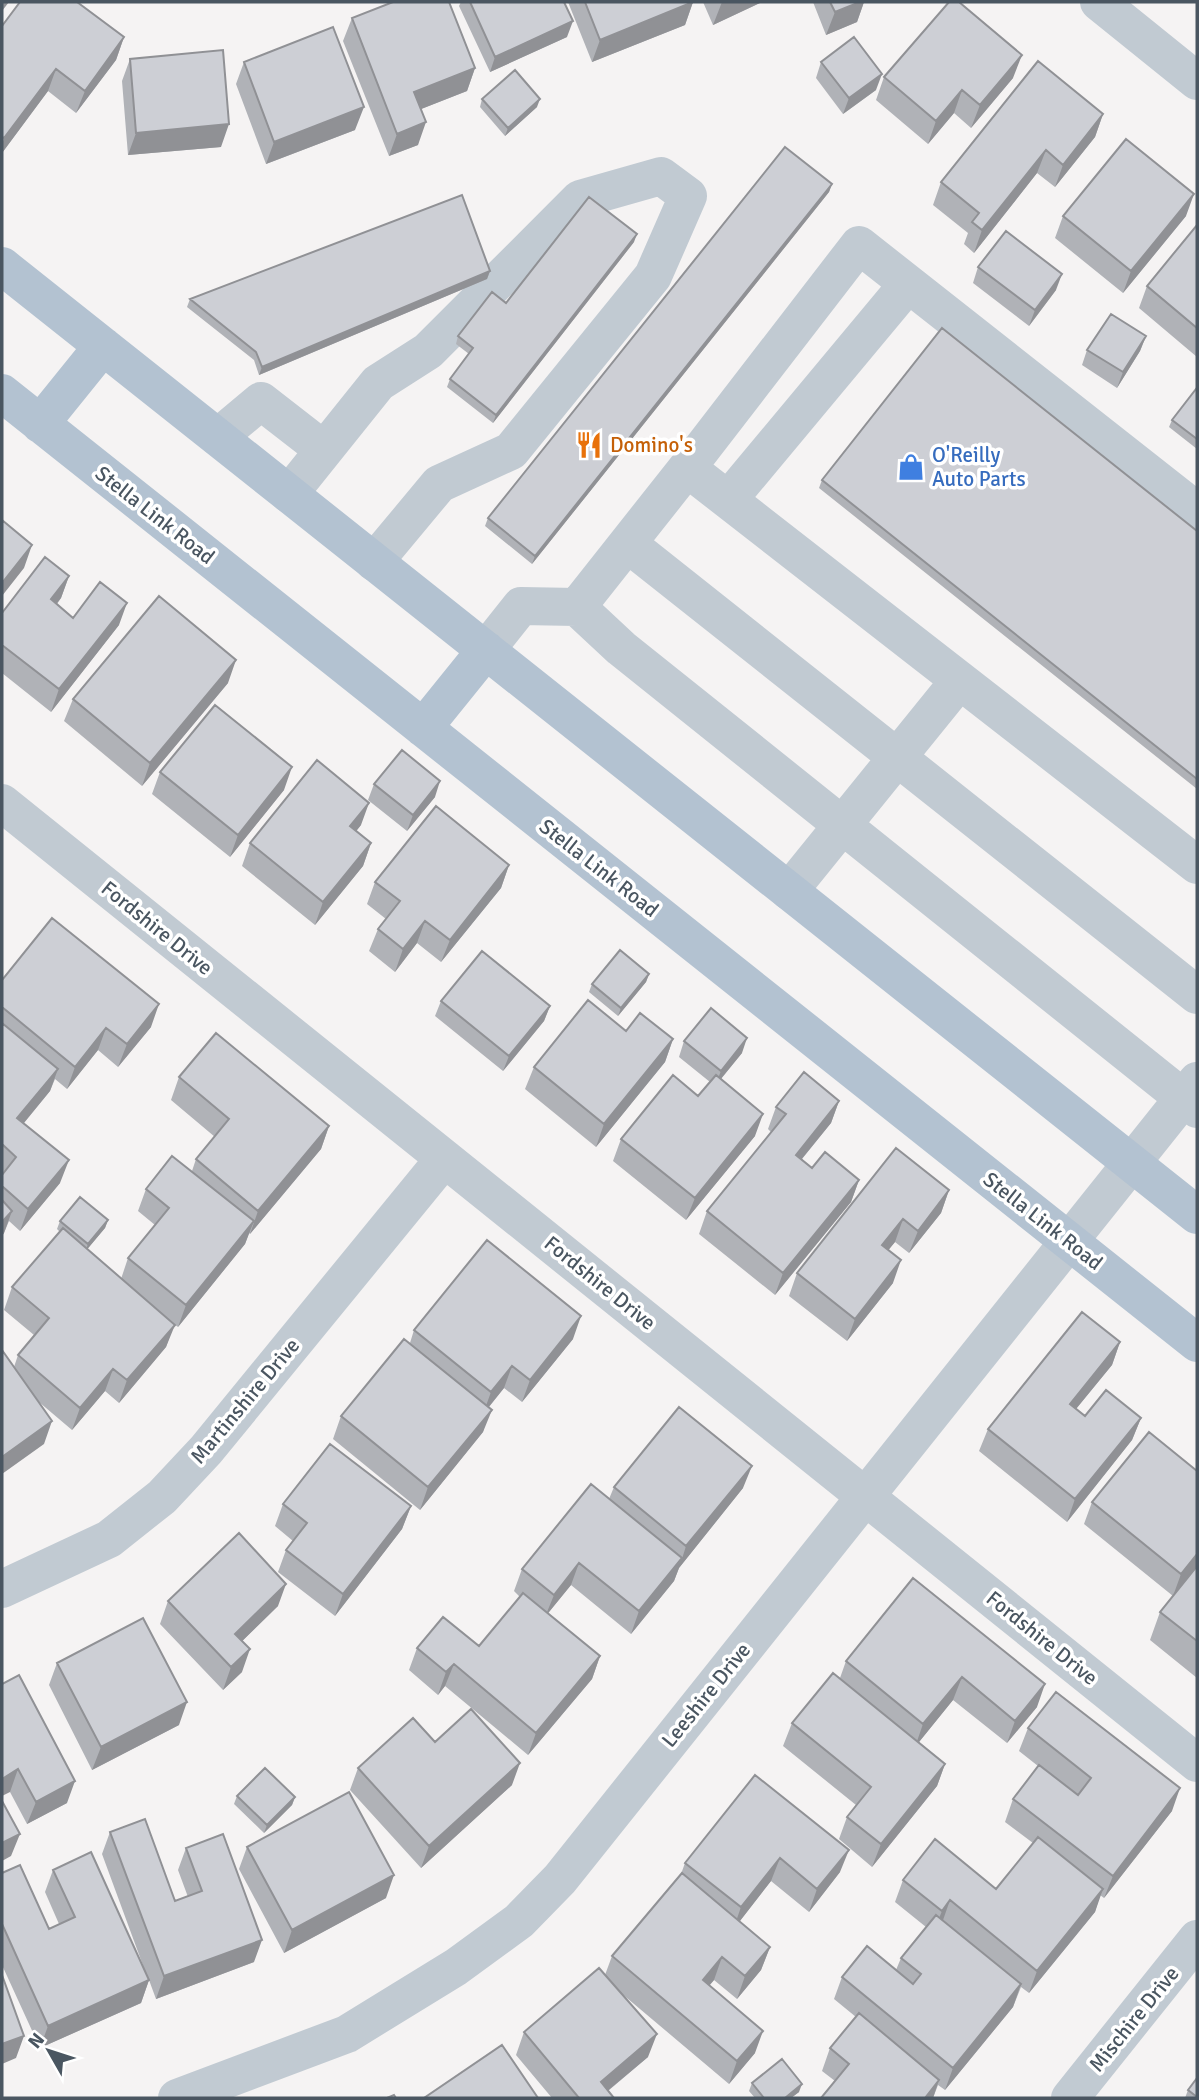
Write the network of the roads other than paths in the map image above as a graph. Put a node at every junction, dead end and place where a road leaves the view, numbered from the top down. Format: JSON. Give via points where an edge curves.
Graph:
{"nodes":[{"id":1,"x":1099,"y":2,"type":"edge"},
{"id":2,"x":1197,"y":81,"type":"edge"},
{"id":3,"x":2,"y":266,"type":"edge"},
{"id":4,"x":908,"y":284,"type":"junction"},
{"id":5,"x":103,"y":346,"type":"junction"},
{"id":6,"x":2,"y":393,"type":"edge"},
{"id":7,"x":40,"y":424,"type":"junction"},
{"id":8,"x":218,"y":437,"type":"junction"},
{"id":9,"x":324,"y":450,"type":"junction"},
{"id":10,"x":687,"y":468,"type":"junction"},
{"id":11,"x":289,"y":494,"type":"junction"},
{"id":12,"x":728,"y":500,"type":"junction"},
{"id":13,"x":1197,"y":511,"type":"edge"},
{"id":14,"x":628,"y":544,"type":"junction"},
{"id":15,"x":374,"y":562,"type":"junction"},
{"id":16,"x":577,"y":607,"type":"junction"},
{"id":17,"x":486,"y":650,"type":"junction"},
{"id":18,"x":959,"y":681,"type":"junction"},
{"id":19,"x":423,"y":728,"type":"junction"},
{"id":20,"x":898,"y":757,"type":"junction"},
{"id":21,"x":7,"y":818,"type":"edge"},
{"id":22,"x":843,"y":825,"type":"junction"},
{"id":23,"x":1197,"y":865,"type":"edge"},
{"id":24,"x":789,"y":891,"type":"junction"},
{"id":25,"x":1197,"y":995,"type":"edge"},
{"id":26,"x":1193,"y":1096,"type":"edge"},
{"id":27,"x":444,"y":1159,"type":"junction"},
{"id":28,"x":1132,"y":1163,"type":"junction"},
{"id":29,"x":1197,"y":1215,"type":"edge"},
{"id":30,"x":1069,"y":1241,"type":"junction"},
{"id":31,"x":1197,"y":1343,"type":"edge"},
{"id":32,"x":865,"y":1496,"type":"junction"},
{"id":33,"x":2,"y":1588,"type":"edge"},
{"id":34,"x":1197,"y":1763,"type":"edge"},
{"id":35,"x":1197,"y":1940,"type":"edge"},
{"id":36,"x":177,"y":2098,"type":"edge"},
{"id":37,"x":1070,"y":2098,"type":"edge"}],
"edges":[{"from":1,"to":2,"type":"street"},
{"from":3,"to":5,"type":"main road"},
{"from":4,"to":10,"type":"street","via":[[859,245]]},
{"from":4,"to":12,"type":"street"},
{"from":4,"to":13,"type":"street"},
{"from":5,"to":7,"type":"main road"},
{"from":5,"to":8,"type":"main road"},
{"from":6,"to":7,"type":"main road","name":"Stella Link Road"},
{"from":7,"to":19,"type":"main road","name":"Stella Link Road"},
{"from":8,"to":9,"type":"street","via":[[261,401]]},
{"from":8,"to":11,"type":"main road"},
{"from":9,"to":11,"type":"street"},
{"from":9,"to":15,"type":"street","via":[[378,383],[428,351],[580,199],[661,176],[688,196],[653,276],[511,451],[439,485]]},
{"from":10,"to":12,"type":"street"},
{"from":10,"to":14,"type":"street"},
{"from":11,"to":15,"type":"main road"},
{"from":12,"to":18,"type":"street"},
{"from":14,"to":16,"type":"street"},
{"from":14,"to":20,"type":"street"},
{"from":15,"to":17,"type":"main road"},
{"from":16,"to":17,"type":"street","via":[[521,607]]},
{"from":16,"to":22,"type":"street","via":[[621,648]]},
{"from":17,"to":19,"type":"main road"},
{"from":17,"to":24,"type":"main road"},
{"from":18,"to":20,"type":"street"},
{"from":18,"to":23,"type":"street"},
{"from":19,"to":30,"type":"main road","name":"Stella Link Road"},
{"from":20,"to":22,"type":"street"},
{"from":20,"to":25,"type":"street"},
{"from":21,"to":27,"type":"street","name":"Fordshire Drive"},
{"from":22,"to":24,"type":"street"},
{"from":22,"to":26,"type":"street"},
{"from":24,"to":28,"type":"main road"},
{"from":26,"to":28,"type":"street","name":"Leeshire Drive"},
{"from":27,"to":32,"type":"street","name":"Fordshire Drive"},
{"from":27,"to":33,"type":"street","name":"Martinshire Drive","via":[[206,1450],[162,1497],[109,1539]]},
{"from":28,"to":29,"type":"main road"},
{"from":28,"to":30,"type":"street","name":"Leeshire Drive"},
{"from":30,"to":31,"type":"main road","name":"Stella Link Road"},
{"from":30,"to":32,"type":"street","name":"Leeshire Drive"},
{"from":32,"to":34,"type":"street","name":"Fordshire Drive"},
{"from":32,"to":36,"type":"street","name":"Leeshire Drive","via":[[560,1879],[519,1921],[456,1967],[347,2034]]},
{"from":35,"to":37,"type":"street","name":"Mischire Drive"}]}
